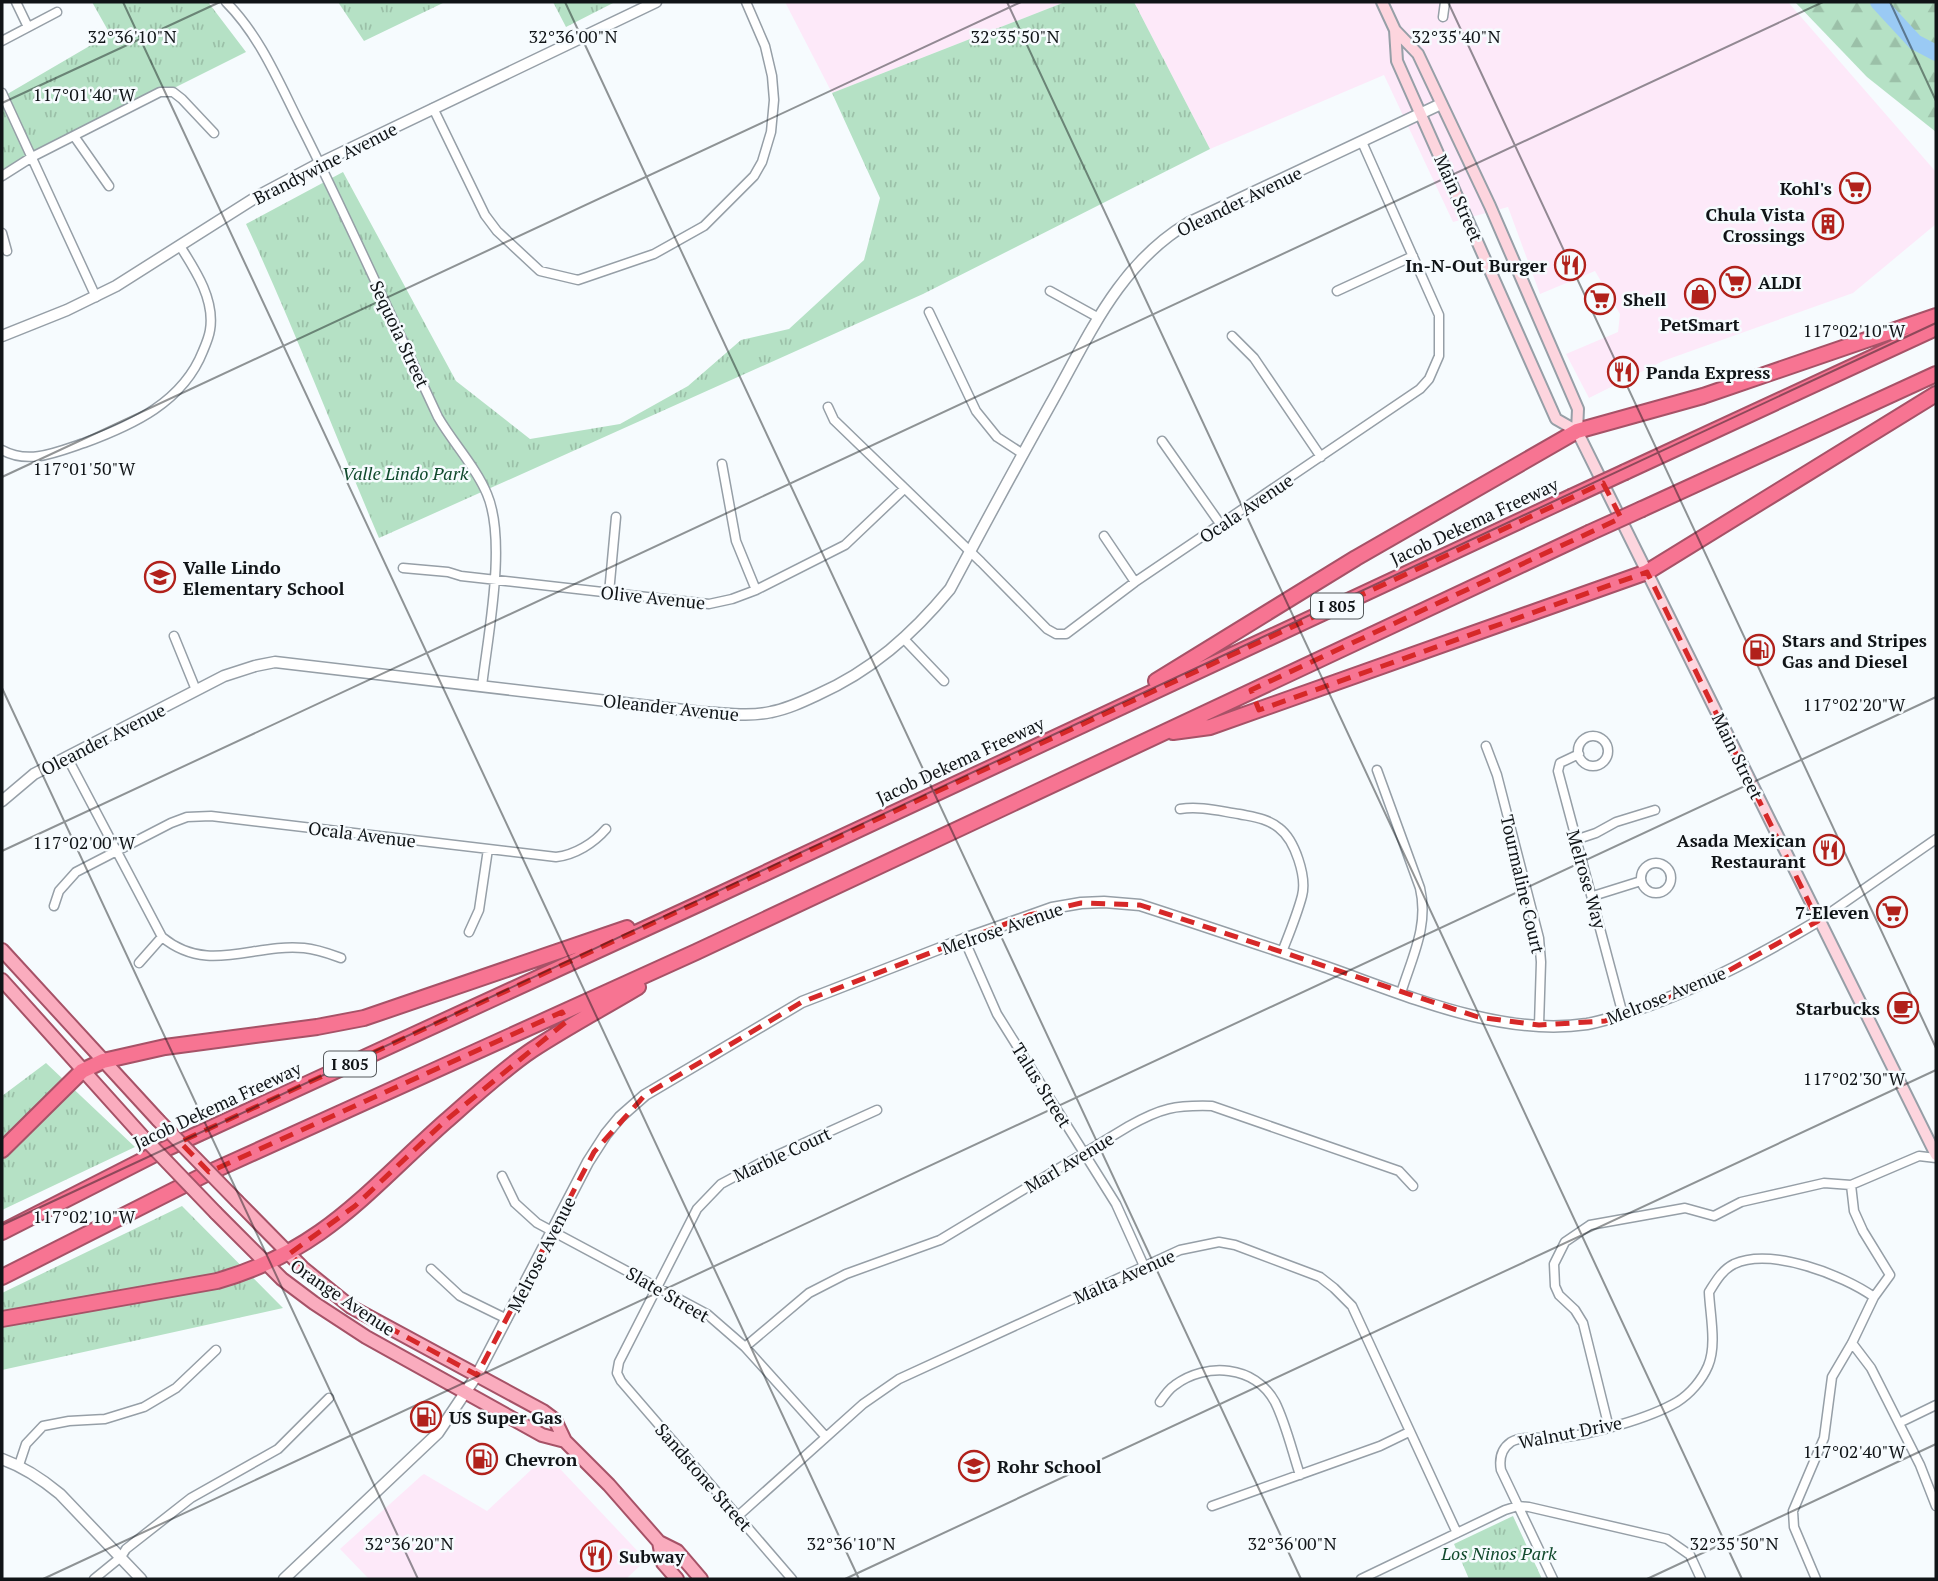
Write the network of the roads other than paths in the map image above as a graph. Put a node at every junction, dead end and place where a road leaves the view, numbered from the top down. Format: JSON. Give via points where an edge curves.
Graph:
{"nodes":[{"id":1,"x":16,"y":2,"type":"edge"},
{"id":2,"x":226,"y":2,"type":"edge"},
{"id":3,"x":656,"y":2,"type":"edge"},
{"id":4,"x":746,"y":2,"type":"edge"},
{"id":5,"x":1382,"y":2,"type":"edge"},
{"id":6,"x":1445,"y":2,"type":"edge"},
{"id":7,"x":57,"y":12,"type":"dead end"},
{"id":8,"x":1443,"y":16,"type":"dead end"},
{"id":9,"x":27,"y":27,"type":"junction"},
{"id":10,"x":1395,"y":30,"type":"junction"},
{"id":11,"x":2,"y":41,"type":"edge"},
{"id":12,"x":2,"y":93,"type":"edge"},
{"id":13,"x":1441,"y":104,"type":"junction"},
{"id":14,"x":433,"y":108,"type":"junction"},
{"id":15,"x":1422,"y":114,"type":"junction"},
{"id":16,"x":214,"y":133,"type":"dead end"},
{"id":17,"x":74,"y":136,"type":"junction"},
{"id":18,"x":1362,"y":142,"type":"junction"},
{"id":19,"x":32,"y":157,"type":"junction"},
{"id":20,"x":320,"y":163,"type":"junction"},
{"id":21,"x":2,"y":176,"type":"edge"},
{"id":22,"x":108,"y":186,"type":"dead end"},
{"id":23,"x":1490,"y":206,"type":"junction"},
{"id":24,"x":1467,"y":215,"type":"junction"},
{"id":25,"x":2,"y":233,"type":"edge"},
{"id":26,"x":180,"y":246,"type":"junction"},
{"id":27,"x":7,"y":251,"type":"dead end"},
{"id":28,"x":1413,"y":256,"type":"junction"},
{"id":29,"x":1050,"y":291,"type":"dead end"},
{"id":30,"x":1337,"y":291,"type":"dead end"},
{"id":31,"x":96,"y":297,"type":"junction"},
{"id":32,"x":929,"y":312,"type":"dead end"},
{"id":33,"x":1936,"y":316,"type":"edge"},
{"id":34,"x":1098,"y":318,"type":"junction"},
{"id":35,"x":1936,"y":328,"type":"edge"},
{"id":36,"x":2,"y":336,"type":"edge"},
{"id":37,"x":1232,"y":336,"type":"dead end"},
{"id":38,"x":1936,"y":374,"type":"edge"},
{"id":39,"x":1936,"y":394,"type":"edge"},
{"id":40,"x":828,"y":407,"type":"dead end"},
{"id":41,"x":1577,"y":431,"type":"junction"},
{"id":42,"x":1162,"y":441,"type":"dead end"},
{"id":43,"x":2,"y":450,"type":"edge"},
{"id":44,"x":1023,"y":454,"type":"junction"},
{"id":45,"x":1321,"y":457,"type":"junction"},
{"id":46,"x":722,"y":464,"type":"dead end"},
{"id":47,"x":904,"y":489,"type":"junction"},
{"id":48,"x":616,"y":517,"type":"dead end"},
{"id":49,"x":1221,"y":526,"type":"junction"},
{"id":50,"x":1104,"y":536,"type":"dead end"},
{"id":51,"x":970,"y":551,"type":"junction"},
{"id":52,"x":403,"y":568,"type":"dead end"},
{"id":53,"x":1647,"y":572,"type":"junction"},
{"id":54,"x":494,"y":579,"type":"junction"},
{"id":55,"x":1135,"y":582,"type":"junction"},
{"id":56,"x":756,"y":590,"type":"junction"},
{"id":57,"x":609,"y":593,"type":"junction"},
{"id":58,"x":174,"y":636,"type":"dead end"},
{"id":59,"x":903,"y":638,"type":"junction"},
{"id":60,"x":944,"y":681,"type":"dead end"},
{"id":61,"x":482,"y":686,"type":"junction"},
{"id":62,"x":196,"y":690,"type":"junction"},
{"id":63,"x":1102,"y":715,"type":"junction"},
{"id":64,"x":1162,"y":733,"type":"junction"},
{"id":65,"x":1486,"y":746,"type":"dead end"},
{"id":66,"x":1578,"y":754,"type":"dead end"},
{"id":67,"x":67,"y":757,"type":"junction"},
{"id":68,"x":1377,"y":770,"type":"dead end"},
{"id":69,"x":2,"y":801,"type":"edge"},
{"id":70,"x":1180,"y":809,"type":"dead end"},
{"id":71,"x":1656,"y":810,"type":"dead end"},
{"id":72,"x":606,"y":829,"type":"dead end"},
{"id":73,"x":1936,"y":839,"type":"edge"},
{"id":74,"x":1575,"y":840,"type":"junction"},
{"id":75,"x":488,"y":849,"type":"junction"},
{"id":76,"x":117,"y":850,"type":"junction"},
{"id":77,"x":1641,"y":881,"type":"dead end"},
{"id":78,"x":1593,"y":896,"type":"junction"},
{"id":79,"x":701,"y":903,"type":"junction"},
{"id":80,"x":54,"y":906,"type":"dead end"},
{"id":81,"x":1818,"y":921,"type":"junction"},
{"id":82,"x":469,"y":932,"type":"dead end"},
{"id":83,"x":162,"y":937,"type":"junction"},
{"id":84,"x":964,"y":939,"type":"junction"},
{"id":85,"x":2,"y":950,"type":"edge"},
{"id":86,"x":696,"y":952,"type":"junction"},
{"id":87,"x":1282,"y":952,"type":"junction"},
{"id":88,"x":341,"y":958,"type":"dead end"},
{"id":89,"x":139,"y":963,"type":"dead end"},
{"id":90,"x":2,"y":980,"type":"edge"},
{"id":91,"x":1401,"y":993,"type":"junction"},
{"id":92,"x":1623,"y":1015,"type":"junction"},
{"id":93,"x":1539,"y":1025,"type":"junction"},
{"id":94,"x":103,"y":1061,"type":"junction"},
{"id":95,"x":82,"y":1071,"type":"junction"},
{"id":96,"x":877,"y":1110,"type":"dead end"},
{"id":97,"x":2,"y":1150,"type":"edge"},
{"id":98,"x":1084,"y":1154,"type":"junction"},
{"id":99,"x":1936,"y":1157,"type":"edge"},
{"id":100,"x":502,"y":1176,"type":"dead end"},
{"id":101,"x":1851,"y":1185,"type":"junction"},
{"id":102,"x":1413,"y":1186,"type":"dead end"},
{"id":103,"x":553,"y":1231,"type":"junction"},
{"id":104,"x":2,"y":1232,"type":"edge"},
{"id":105,"x":289,"y":1254,"type":"junction"},
{"id":106,"x":267,"y":1265,"type":"junction"},
{"id":107,"x":1144,"y":1266,"type":"junction"},
{"id":108,"x":431,"y":1269,"type":"dead end"},
{"id":109,"x":2,"y":1277,"type":"edge"},
{"id":110,"x":659,"y":1286,"type":"junction"},
{"id":111,"x":1874,"y":1297,"type":"junction"},
{"id":112,"x":2,"y":1319,"type":"edge"},
{"id":113,"x":507,"y":1319,"type":"junction"},
{"id":114,"x":1852,"y":1343,"type":"junction"},
{"id":115,"x":745,"y":1347,"type":"junction"},
{"id":116,"x":216,"y":1350,"type":"dead end"},
{"id":117,"x":617,"y":1373,"type":"joint"},
{"id":118,"x":477,"y":1375,"type":"junction"},
{"id":119,"x":467,"y":1391,"type":"junction"},
{"id":120,"x":329,"y":1398,"type":"dead end"},
{"id":121,"x":1160,"y":1402,"type":"dead end"},
{"id":122,"x":1936,"y":1405,"type":"edge"},
{"id":123,"x":1899,"y":1423,"type":"junction"},
{"id":124,"x":1609,"y":1427,"type":"junction"},
{"id":125,"x":1409,"y":1432,"type":"junction"},
{"id":126,"x":826,"y":1437,"type":"junction"},
{"id":127,"x":565,"y":1441,"type":"junction"},
{"id":128,"x":2,"y":1460,"type":"edge"},
{"id":129,"x":19,"y":1465,"type":"junction"},
{"id":130,"x":1300,"y":1475,"type":"junction"},
{"id":131,"x":1212,"y":1506,"type":"dead end"},
{"id":132,"x":1518,"y":1506,"type":"junction"},
{"id":133,"x":1936,"y":1506,"type":"edge"},
{"id":134,"x":738,"y":1516,"type":"junction"},
{"id":135,"x":1457,"y":1533,"type":"junction"},
{"id":136,"x":659,"y":1542,"type":"junction"},
{"id":137,"x":121,"y":1557,"type":"junction"},
{"id":138,"x":94,"y":1579,"type":"edge"},
{"id":139,"x":141,"y":1579,"type":"edge"},
{"id":140,"x":284,"y":1579,"type":"edge"},
{"id":141,"x":677,"y":1579,"type":"edge"},
{"id":142,"x":701,"y":1579,"type":"edge"},
{"id":143,"x":792,"y":1579,"type":"edge"},
{"id":144,"x":1360,"y":1579,"type":"edge"},
{"id":145,"x":1553,"y":1579,"type":"edge"},
{"id":146,"x":1701,"y":1579,"type":"edge"},
{"id":147,"x":1816,"y":1579,"type":"edge"}],
"edges":[{"from":1,"to":9,"type":"street"},
{"from":2,"to":20,"type":"street","name":"Sequoia Street","via":[[253,33]]},
{"from":3,"to":14,"type":"street","name":"Brandywine Avenue"},
{"from":4,"to":14,"type":"street","via":[[765,46],[774,100],[771,132],[758,169],[704,226],[653,254],[578,280],[540,271],[498,231],[485,215]]},
{"from":5,"to":10,"type":"main road","name":"Main Street"},
{"from":6,"to":8,"type":"street"},
{"from":7,"to":9,"type":"street"},
{"from":9,"to":11,"type":"street"},
{"from":10,"to":13,"type":"main road","name":"Main Street","via":[[1418,54]]},
{"from":10,"to":15,"type":"main road","name":"Main Street","via":[[1397,61]]},
{"from":12,"to":19,"type":"street"},
{"from":13,"to":15,"type":"street","name":"Oleander Avenue"},
{"from":13,"to":23,"type":"main road","name":"Main Street"},
{"from":14,"to":20,"type":"street","name":"Brandywine Avenue"},
{"from":15,"to":18,"type":"street","name":"Oleander Avenue"},
{"from":15,"to":24,"type":"main road","name":"Main Street"},
{"from":16,"to":17,"type":"street","via":[[173,92],[160,92]]},
{"from":17,"to":19,"type":"street"},
{"from":17,"to":22,"type":"street"},
{"from":18,"to":28,"type":"street"},
{"from":18,"to":34,"type":"street","name":"Oleander Avenue","via":[[1171,234],[1127,275]]},
{"from":19,"to":21,"type":"street"},
{"from":19,"to":31,"type":"street"},
{"from":20,"to":26,"type":"street","name":"Brandywine Avenue"},
{"from":20,"to":54,"type":"street","name":"Sequoia Street","via":[[438,417],[488,494],[497,537]]},
{"from":23,"to":24,"type":"main road"},
{"from":23,"to":41,"type":"main road","name":"Main Street","via":[[1578,409]]},
{"from":24,"to":41,"type":"main road","name":"Main Street","via":[[1556,419]]},
{"from":25,"to":27,"type":"street"},
{"from":26,"to":31,"type":"street","name":"Brandywine Avenue"},
{"from":26,"to":43,"type":"street","via":[[204,287],[210,312],[210,332],[188,379],[147,416],[107,435],[48,456],[20,457]]},
{"from":28,"to":30,"type":"street"},
{"from":28,"to":45,"type":"street","name":"Ocala Avenue","via":[[1439,315],[1436,365],[1420,389]]},
{"from":29,"to":34,"type":"street"},
{"from":31,"to":36,"type":"street","name":"Brandywine Avenue"},
{"from":32,"to":44,"type":"street","via":[[976,411],[997,437]]},
{"from":33,"to":41,"type":"highway","via":[[1703,396]]},
{"from":34,"to":44,"type":"street","name":"Oleander Avenue"},
{"from":35,"to":63,"type":"highway","name":"Jacob Dekema Freeway","number":"I 805","bridge":true},
{"from":37,"to":45,"type":"street","via":[[1254,358]]},
{"from":38,"to":64,"type":"highway","number":"I 805","bridge":true},
{"from":39,"to":53,"type":"highway"},
{"from":40,"to":47,"type":"street","via":[[834,420]]},
{"from":41,"to":53,"type":"main road","name":"Main Street"},
{"from":41,"to":63,"type":"highway","via":[[1356,558]]},
{"from":42,"to":49,"type":"street"},
{"from":44,"to":51,"type":"street","name":"Oleander Avenue"},
{"from":45,"to":49,"type":"street","name":"Ocala Avenue"},
{"from":46,"to":56,"type":"street","via":[[736,541]]},
{"from":47,"to":51,"type":"street"},
{"from":47,"to":56,"type":"street","name":"Olive Avenue","via":[[845,545]]},
{"from":48,"to":57,"type":"street"},
{"from":49,"to":55,"type":"street","name":"Ocala Avenue"},
{"from":50,"to":55,"type":"street"},
{"from":51,"to":55,"type":"street","name":"Ocala Avenue","via":[[1055,634],[1066,634]]},
{"from":51,"to":59,"type":"street","name":"Oleander Avenue","via":[[950,589]]},
{"from":52,"to":54,"type":"street","name":"Olive Avenue"},
{"from":53,"to":64,"type":"highway","via":[[1210,727]]},
{"from":53,"to":81,"type":"main road","name":"Main Street"},
{"from":54,"to":57,"type":"street","name":"Olive Avenue"},
{"from":54,"to":61,"type":"street","name":"Sequoia Street"},
{"from":56,"to":57,"type":"street","name":"Olive Avenue","via":[[709,604]]},
{"from":58,"to":62,"type":"street"},
{"from":59,"to":60,"type":"street"},
{"from":59,"to":61,"type":"street","name":"Oleander Avenue","via":[[839,685],[790,707],[754,714]]},
{"from":61,"to":62,"type":"street","name":"Oleander Avenue","via":[[275,662],[225,676]]},
{"from":62,"to":67,"type":"street","name":"Oleander Avenue"},
{"from":63,"to":79,"type":"highway","name":"Jacob Dekema Freeway","number":"I 805"},
{"from":64,"to":86,"type":"highway","number":"I 805"},
{"from":65,"to":93,"type":"street","name":"Tourmaline Court","via":[[1539,938]]},
{"from":66,"to":74,"type":"street","name":"Melrose Way","via":[[1559,763],[1558,771]]},
{"from":67,"to":69,"type":"street","name":"Oleander Avenue","via":[[34,774]]},
{"from":67,"to":76,"type":"street"},
{"from":68,"to":91,"type":"street","via":[[1424,904],[1422,934]]},
{"from":70,"to":87,"type":"street","via":[[1193,807],[1263,819],[1281,829],[1303,874],[1303,894]]},
{"from":71,"to":74,"type":"street"},
{"from":72,"to":75,"type":"street","name":"Ocala Avenue","via":[[596,841],[564,856]]},
{"from":73,"to":81,"type":"street","name":"Melrose Avenue"},
{"from":74,"to":78,"type":"street","name":"Melrose Way"},
{"from":75,"to":76,"type":"street","name":"Ocala Avenue","via":[[211,816],[187,817]]},
{"from":75,"to":82,"type":"street","via":[[479,910]]},
{"from":76,"to":80,"type":"street","name":"Ocala Avenue","via":[[76,872],[59,891]]},
{"from":76,"to":83,"type":"street"},
{"from":77,"to":78,"type":"street"},
{"from":78,"to":92,"type":"street","name":"Melrose Way"},
{"from":79,"to":94,"type":"highway","via":[[364,1017],[165,1046]]},
{"from":79,"to":104,"type":"highway","name":"Jacob Dekema Freeway","number":"I 805","via":[[161,1151]]},
{"from":81,"to":92,"type":"street","name":"Melrose Avenue","via":[[1701,986]]},
{"from":81,"to":99,"type":"main road","name":"Main Street"},
{"from":83,"to":88,"type":"street","via":[[199,956],[303,948]]},
{"from":83,"to":89,"type":"street"},
{"from":84,"to":87,"type":"street","name":"Melrose Avenue","via":[[1052,908],[1112,901],[1140,905]]},
{"from":84,"to":98,"type":"street","name":"Talus Street","via":[[998,1014]]},
{"from":84,"to":103,"type":"street","name":"Melrose Avenue","via":[[802,1002],[645,1095],[606,1134]]},
{"from":85,"to":94,"type":"main road","name":"Orange Avenue"},
{"from":86,"to":105,"type":"highway","via":[[530,1051],[445,1121],[355,1206]]},
{"from":86,"to":109,"type":"highway","number":"I 805","via":[[206,1174]]},
{"from":87,"to":91,"type":"street","name":"Melrose Avenue"},
{"from":90,"to":95,"type":"main road","name":"Orange Avenue"},
{"from":91,"to":93,"type":"street","name":"Melrose Avenue","via":[[1488,1019]]},
{"from":92,"to":93,"type":"street","name":"Melrose Avenue","via":[[1583,1025]]},
{"from":94,"to":95,"type":"highway"},
{"from":94,"to":105,"type":"main road","name":"Orange Avenue","bridge":true},
{"from":95,"to":97,"type":"highway"},
{"from":95,"to":106,"type":"main road","name":"Orange Avenue","bridge":true},
{"from":96,"to":110,"type":"street","name":"Marble Court","via":[[722,1184],[697,1209]]},
{"from":98,"to":102,"type":"street","name":"Marl Avenue","via":[[1152,1113],[1180,1105],[1212,1106],[1399,1171]]},
{"from":98,"to":107,"type":"street","name":"Talus Street","via":[[1116,1204]]},
{"from":98,"to":115,"type":"street","name":"Marl Avenue","via":[[940,1240],[809,1293]]},
{"from":99,"to":101,"type":"street","via":[[1919,1156]]},
{"from":100,"to":103,"type":"street","name":"Slate Street","via":[[515,1203]]},
{"from":101,"to":111,"type":"street","via":[[1854,1211],[1890,1275]]},
{"from":101,"to":124,"type":"street","via":[[1824,1183],[1741,1202],[1714,1216],[1685,1208],[1590,1225],[1565,1242],[1554,1265],[1555,1286],[1583,1323]]},
{"from":103,"to":110,"type":"street","name":"Slate Street"},
{"from":103,"to":113,"type":"street","name":"Melrose Avenue"},
{"from":105,"to":106,"type":"highway"},
{"from":105,"to":118,"type":"main road","name":"Orange Avenue","via":[[351,1307]]},
{"from":106,"to":112,"type":"highway","via":[[217,1281]]},
{"from":106,"to":119,"type":"main road","name":"Orange Avenue","via":[[366,1337]]},
{"from":107,"to":125,"type":"street","name":"Malta Avenue","via":[[1180,1250],[1219,1242],[1327,1281],[1352,1306]]},
{"from":107,"to":126,"type":"street","name":"Malta Avenue","via":[[899,1379]]},
{"from":108,"to":113,"type":"street","via":[[460,1296]]},
{"from":110,"to":115,"type":"street","name":"Slate Street","via":[[707,1314]]},
{"from":110,"to":117,"type":"street","name":"Marble Court"},
{"from":111,"to":114,"type":"street"},
{"from":111,"to":124,"type":"street","name":"Walnut Drive","via":[[1840,1278],[1800,1265],[1769,1258],[1737,1262],[1709,1292],[1713,1350],[1696,1385],[1677,1402]]},
{"from":113,"to":118,"type":"street","name":"Melrose Avenue"},
{"from":114,"to":123,"type":"street","via":[[1871,1368]]},
{"from":114,"to":147,"type":"street","via":[[1832,1377],[1824,1438],[1793,1511],[1794,1527]]},
{"from":115,"to":126,"type":"street","name":"Slate Street"},
{"from":116,"to":129,"type":"street","via":[[176,1388],[144,1407],[105,1419],[43,1426],[30,1438]]},
{"from":117,"to":134,"type":"street","name":"Sandstone Street"},
{"from":118,"to":119,"type":"street","name":"Melrose Avenue"},
{"from":118,"to":127,"type":"main road","name":"Orange Avenue","via":[[555,1420]]},
{"from":119,"to":127,"type":"main road","name":"Orange Avenue","via":[[542,1434]]},
{"from":119,"to":140,"type":"street","name":"Melrose Avenue","via":[[438,1433]]},
{"from":120,"to":137,"type":"street","via":[[278,1449],[191,1498]]},
{"from":121,"to":130,"type":"street","via":[[1175,1385],[1212,1369],[1250,1378],[1275,1403]]},
{"from":122,"to":123,"type":"street"},
{"from":123,"to":133,"type":"street"},
{"from":124,"to":132,"type":"street","name":"Walnut Drive","via":[[1510,1443],[1500,1465]]},
{"from":125,"to":130,"type":"street"},
{"from":125,"to":135,"type":"street","name":"Malta Avenue"},
{"from":126,"to":134,"type":"street","name":"Malta Avenue"},
{"from":127,"to":136,"type":"main road","name":"Orange Avenue"},
{"from":128,"to":129,"type":"street"},
{"from":129,"to":137,"type":"street","via":[[60,1494]]},
{"from":130,"to":131,"type":"street"},
{"from":132,"to":135,"type":"street"},
{"from":132,"to":145,"type":"street","name":"Walnut Drive"},
{"from":132,"to":146,"type":"street","via":[[1667,1539],[1690,1555]]},
{"from":134,"to":143,"type":"street","name":"Sandstone Street"},
{"from":135,"to":144,"type":"street"},
{"from":136,"to":141,"type":"main road","name":"Orange Avenue","via":[[663,1563]]},
{"from":136,"to":142,"type":"main road","name":"Orange Avenue","via":[[677,1551]]},
{"from":137,"to":138,"type":"street"},
{"from":137,"to":139,"type":"street"}]}
